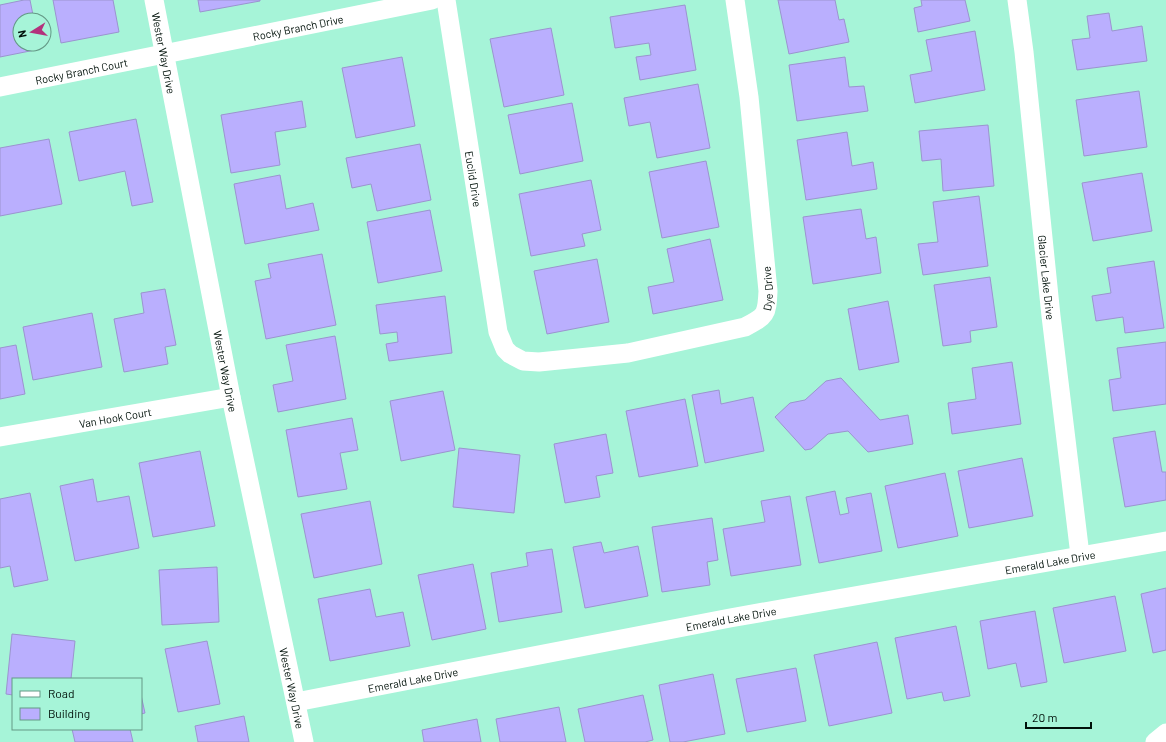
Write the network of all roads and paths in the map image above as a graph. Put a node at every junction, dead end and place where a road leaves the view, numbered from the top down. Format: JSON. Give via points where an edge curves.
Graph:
{"nodes":[{"id":1,"x":154,"y":0,"type":"edge"},
{"id":2,"x":432,"y":0,"type":"edge"},
{"id":3,"x":446,"y":0,"type":"edge"},
{"id":4,"x":736,"y":0,"type":"edge"},
{"id":5,"x":1017,"y":0,"type":"edge"},
{"id":6,"x":163,"y":55,"type":"junction"},
{"id":7,"x":0,"y":87,"type":"edge"},
{"id":8,"x":510,"y":354,"type":"joint"},
{"id":9,"x":231,"y":397,"type":"junction"},
{"id":10,"x":0,"y":437,"type":"edge"},
{"id":11,"x":1166,"y":541,"type":"edge"},
{"id":12,"x":1080,"y":555,"type":"junction"},
{"id":13,"x":296,"y":702,"type":"junction"},
{"id":14,"x":1166,"y":733,"type":"edge"},
{"id":15,"x":304,"y":742,"type":"edge"},
{"id":16,"x":1155,"y":742,"type":"edge"}],
"edges":[{"from":1,"to":6,"type":"street","name":"Wester Way Drive"},
{"from":2,"to":6,"type":"street","name":"Rocky Branch Drive"},
{"from":3,"to":8,"type":"street","name":"Euclid Drive","via":[[493,308],[498,332]]},
{"from":4,"to":8,"type":"street","name":"Dye Drive","via":[[749,97],[768,310],[760,320],[745,327],[628,353],[539,362],[523,360]]},
{"from":5,"to":12,"type":"street","name":"Glacier Lake Drive"},
{"from":6,"to":7,"type":"street","name":"Rocky Branch Court"},
{"from":6,"to":9,"type":"street","name":"Wester Way Drive"},
{"from":9,"to":10,"type":"street","name":"Van Hook Court"},
{"from":9,"to":13,"type":"street","name":"Wester Way Drive"},
{"from":11,"to":12,"type":"street","name":"Emerald Lake Drive"},
{"from":12,"to":13,"type":"street","name":"Emerald Lake Drive","via":[[730,618]]},
{"from":13,"to":15,"type":"street","name":"Wester Way Drive"},
{"from":14,"to":16,"type":"street"}]}
